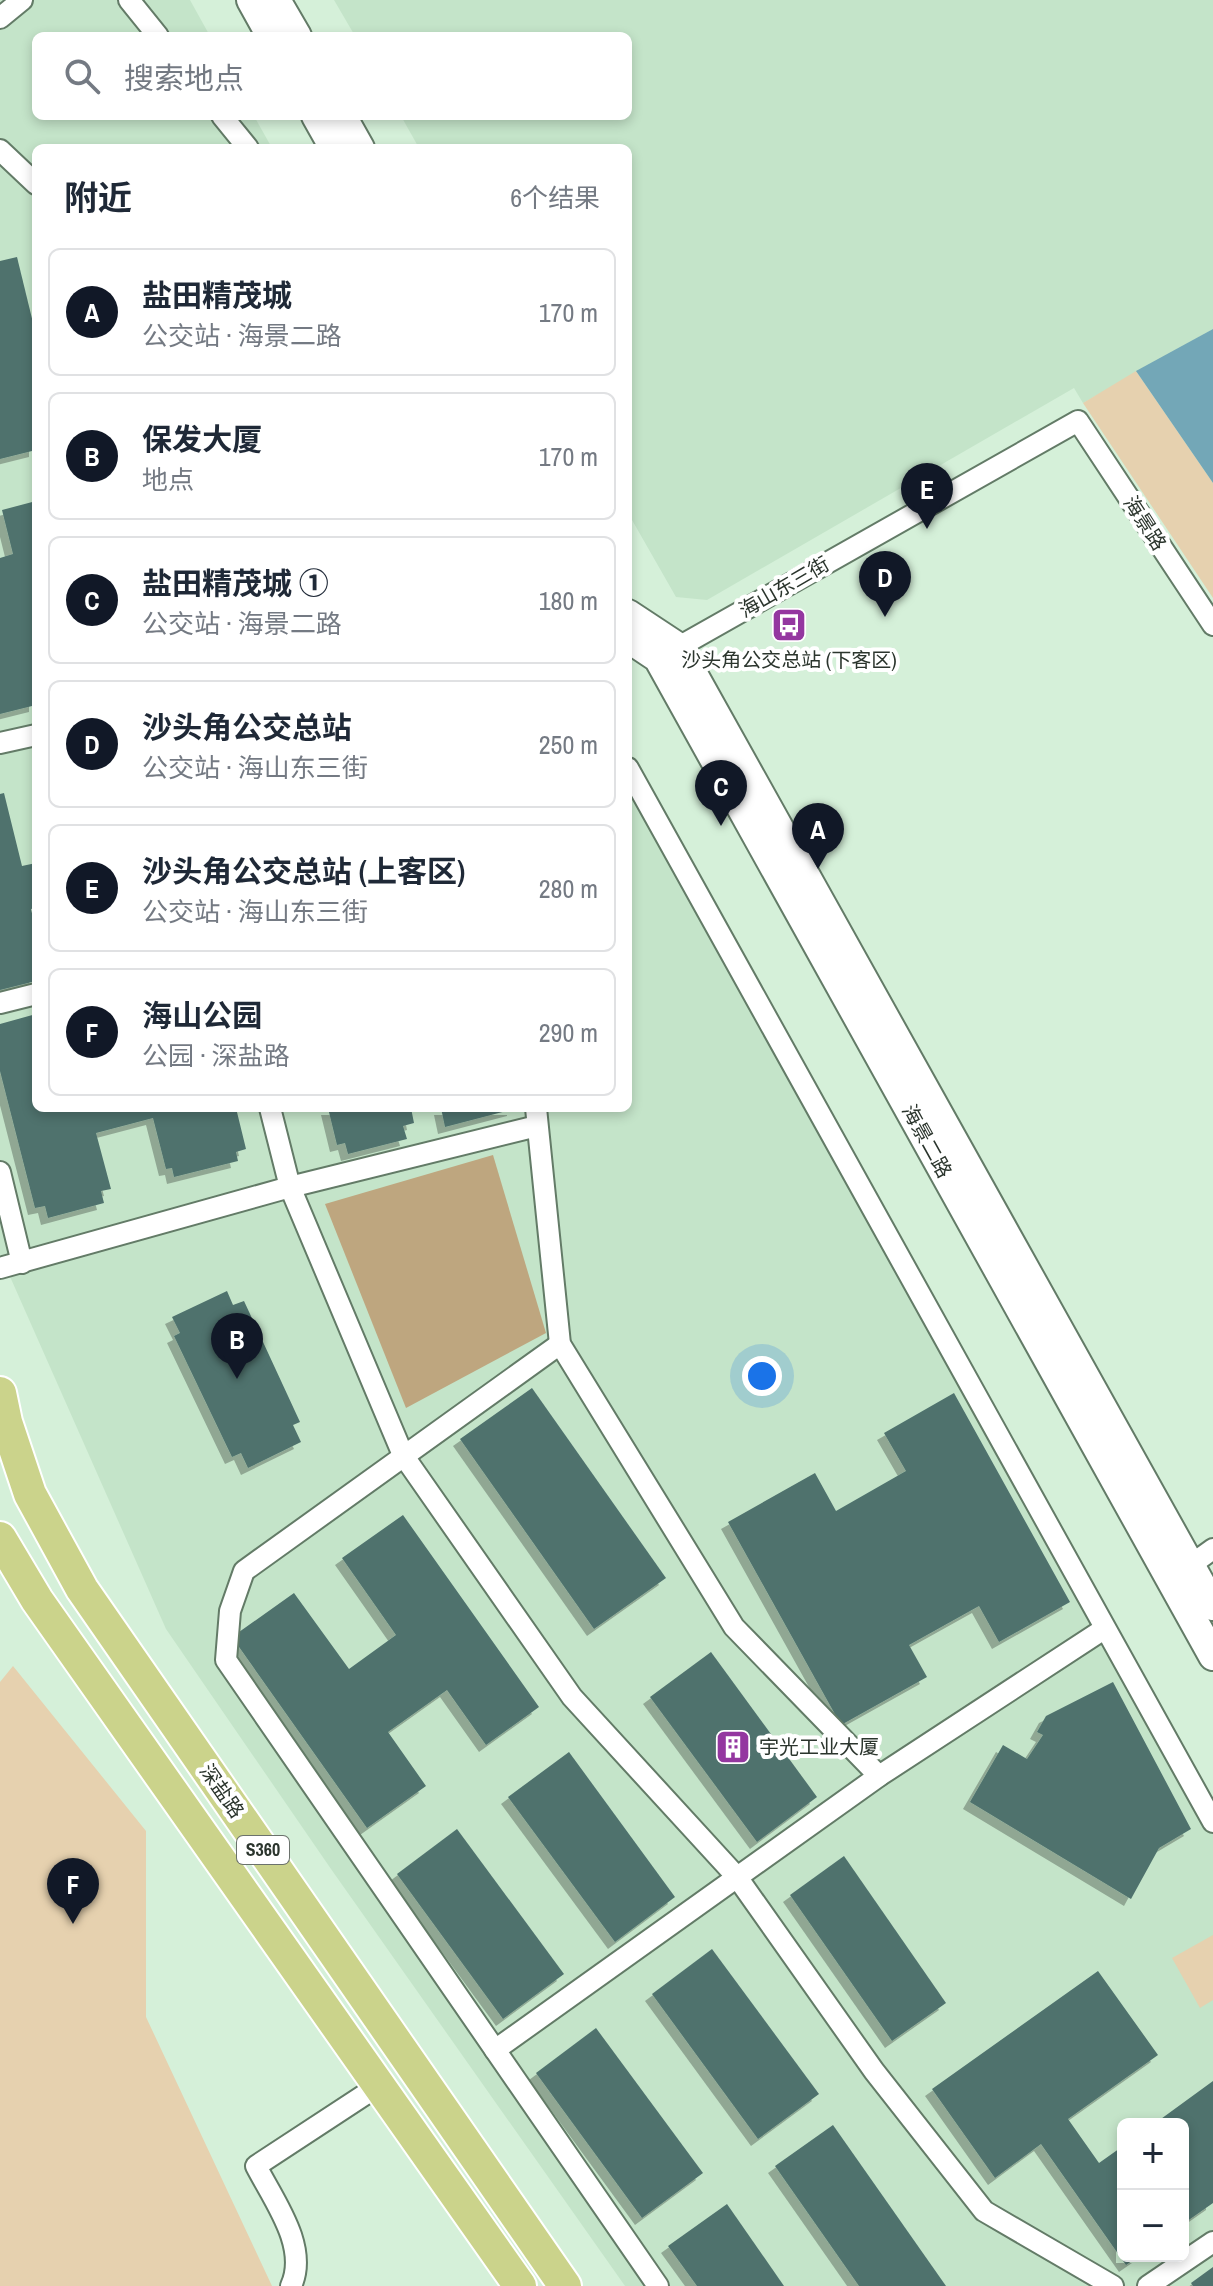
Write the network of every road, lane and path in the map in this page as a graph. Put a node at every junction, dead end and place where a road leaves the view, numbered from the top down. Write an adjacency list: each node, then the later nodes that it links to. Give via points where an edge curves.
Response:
1 (22, 0): 5 (street)
2 (129, 0): 6 (street)
3 (251, 0): 7 (street)
4 (276, 0): 8 (street)
5 (0, 18)
6 (155, 32)
7 (269, 32)
8 (295, 32)
9 (225, 120): 12 (street)
10 (318, 120): 13 (street)
11 (344, 120): 14 (street)
12 (245, 144)
13 (332, 144)
14 (358, 144)
15 (0, 150): 16 (street)
16 (32, 180)
17 (1078, 421): 19 (street, 海景路); 21 (street, 海山东三街)
18 (632, 618): 21 (street, 海景二路)
19 (1213, 625)
20 (632, 640): 21 (street, 海景二路)
21 (668, 653): 37 (street, 海景二路)
22 (32, 736): 23 (street)
23 (0, 743)
24 (632, 775): 39 (street)
25 (32, 995): 26 (street)
26 (0, 1003)
27 (271, 1112): 30 (street)
28 (536, 1117): 30 (street); 33 (street)
29 (0, 1172): 31 (street)
30 (290, 1187): 31 (street); 35 (street)
31 (22, 1263): 32 (street)
32 (0, 1268)
33 (560, 1344): 35 (street); 41 (street, via 734,1627)
34 (0, 1393): 49 (main road, 深盐路 / S360, via 30,1494 82,1589)
35 (403, 1455): 43 (street, via 572,1697); 44 (street, via 244,1571 230,1611 226,1660)
36 (0, 1538): 45 (main road, 深盐路 / S360, via 37,1600)
37 (1191, 1565): 38 (street, 海景二路); 40 (street, 海景二路)
38 (1213, 1606)
39 (1104, 1629): 41 (street); 42 (street)
40 (1213, 1656)
41 (879, 1776): 43 (street)
42 (1213, 1822)
43 (737, 1877): 44 (street); 51 (street, via 874,2071 984,2211)
44 (495, 2050): 50 (street)
45 (378, 2086): 47 (street, via 256,2166 295,2244 297,2272); 48 (main road, 深盐路 / S360)
46 (1213, 2242): 52 (street)
47 (291, 2286)
48 (520, 2286)
49 (565, 2286)
50 (658, 2286)
51 (1113, 2286)
52 (1148, 2286)

